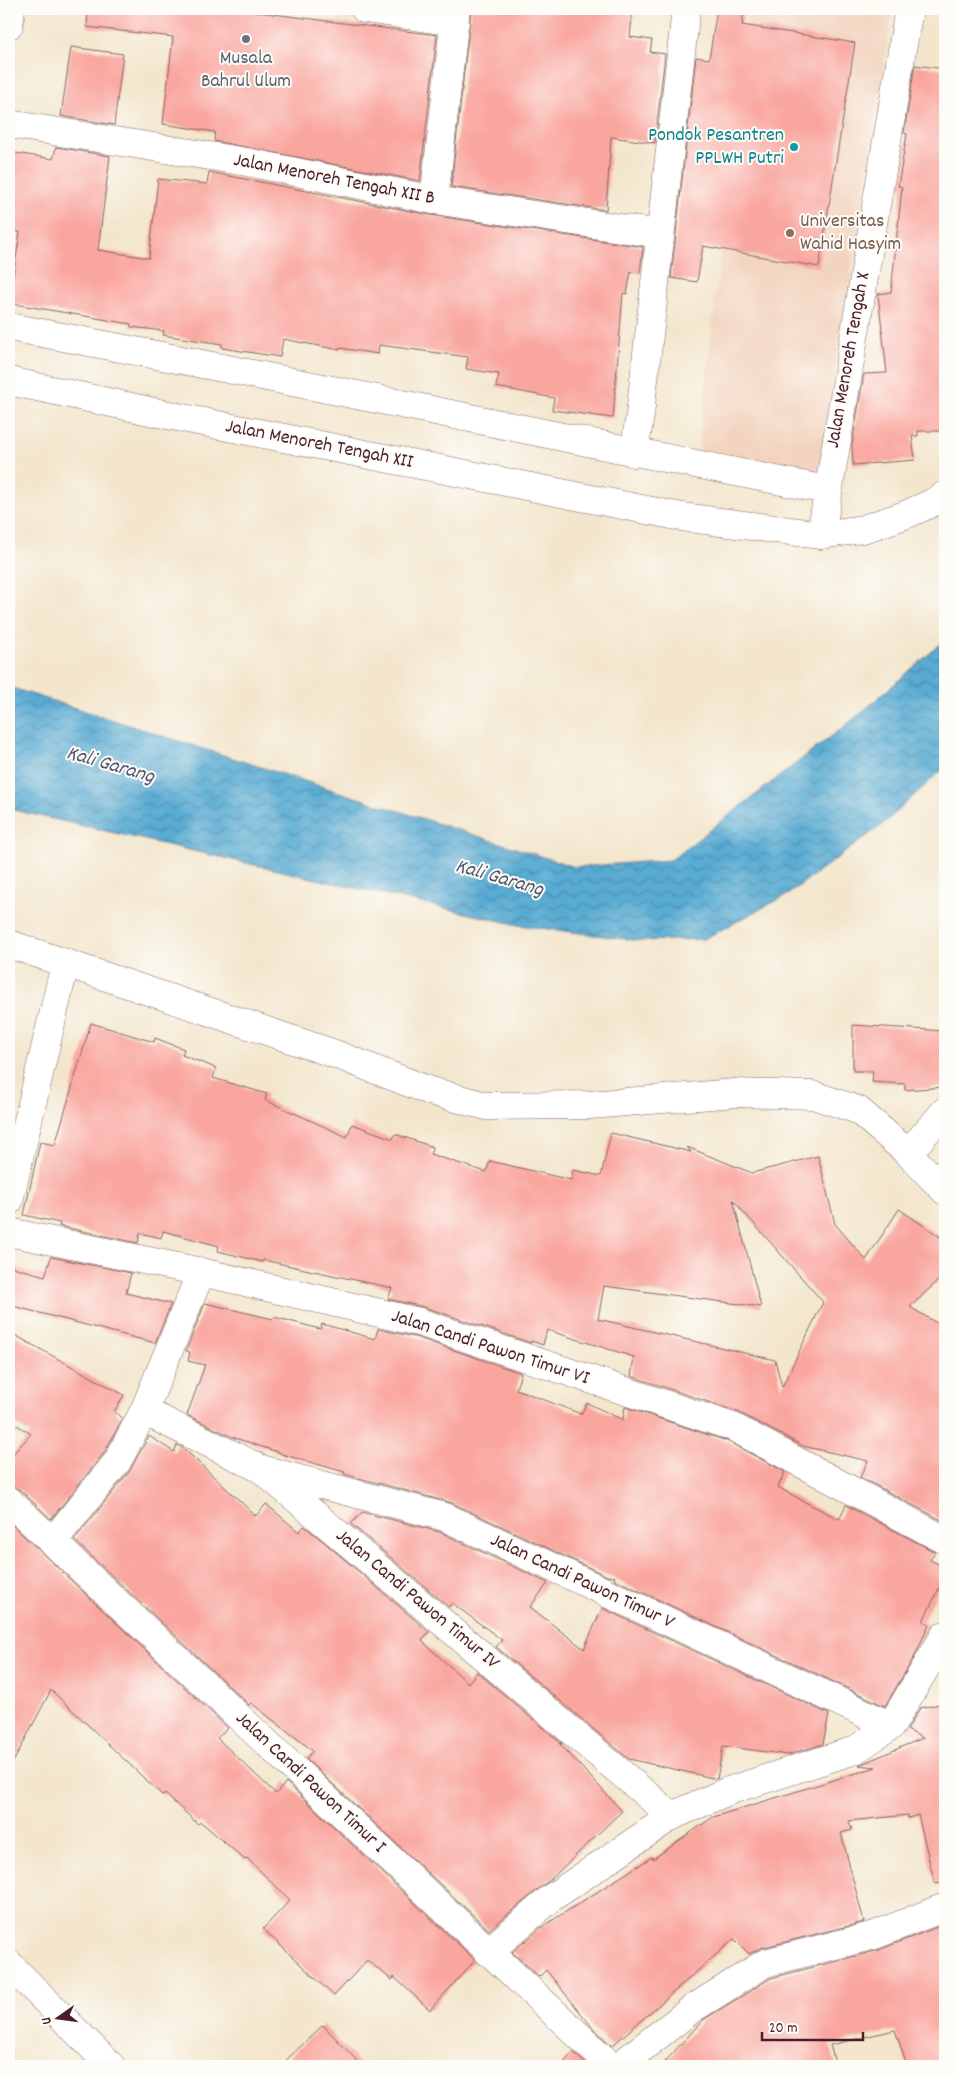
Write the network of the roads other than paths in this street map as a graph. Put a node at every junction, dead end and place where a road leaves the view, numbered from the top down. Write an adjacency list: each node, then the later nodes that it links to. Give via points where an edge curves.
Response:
1 (11, 9): 6 (street)
2 (365, 9): 5 (street)
3 (686, 9): 9 (street)
4 (910, 9): 13 (street, Jalan Menoreh Tengah X)
5 (455, 16): 8 (street)
6 (9, 24)
7 (9, 124): 8 (street, Jalan Menoreh Tengah XII B, via 248,162)
8 (434, 200): 9 (street, Jalan Menoreh Tengah XII B)
9 (660, 234): 12 (street)
10 (9, 327): 12 (street, via 196,361)
11 (9, 381): 15 (street, Jalan Menoreh Tengah XII, via 682,517)
12 (634, 453): 13 (street)
13 (827, 490): 15 (street, Jalan Menoreh Tengah X)
14 (945, 495): 15 (street, Jalan Menoreh Tengah XII, via 897,518 863,529)
15 (821, 535)
16 (9, 944): 17 (street)
17 (65, 964): 19 (street, via 335,1054 430,1091 486,1106 590,1105 735,1093 813,1096 858,1110); 21 (street)
18 (945, 1111): 19 (street)
19 (908, 1153): 20 (street)
20 (945, 1191)
21 (9, 1201)
22 (9, 1232): 23 (street, Jalan Candi Pawon Timur VI)
23 (201, 1272): 24 (street); 27 (street, Jalan Candi Pawon Timur VI, via 419,1322 733,1427)
24 (144, 1411): 25 (street, Jalan Candi Pawon Timur IV); 28 (street, via 117,1462)
25 (262, 1469): 30 (street, Jalan Candi Pawon Timur V, via 444,1517); 31 (street, Jalan Candi Pawon Timur IV)
26 (9, 1501): 28 (street, Jalan Candi Pawon Timur I)
27 (945, 1540)
28 (53, 1541): 33 (street, Jalan Candi Pawon Timur I)
29 (945, 1635): 30 (street)
30 (891, 1726): 31 (street, via 855,1750 728,1791)
31 (672, 1816): 33 (street, via 551,1898)
32 (945, 1907): 37 (street, via 875,1935 765,1963 692,2009)
33 (488, 1952): 36 (street, Jalan Candi Pawon Timur I)
34 (9, 1964): 35 (street)
35 (111, 2066)
36 (611, 2066)
37 (619, 2066)

